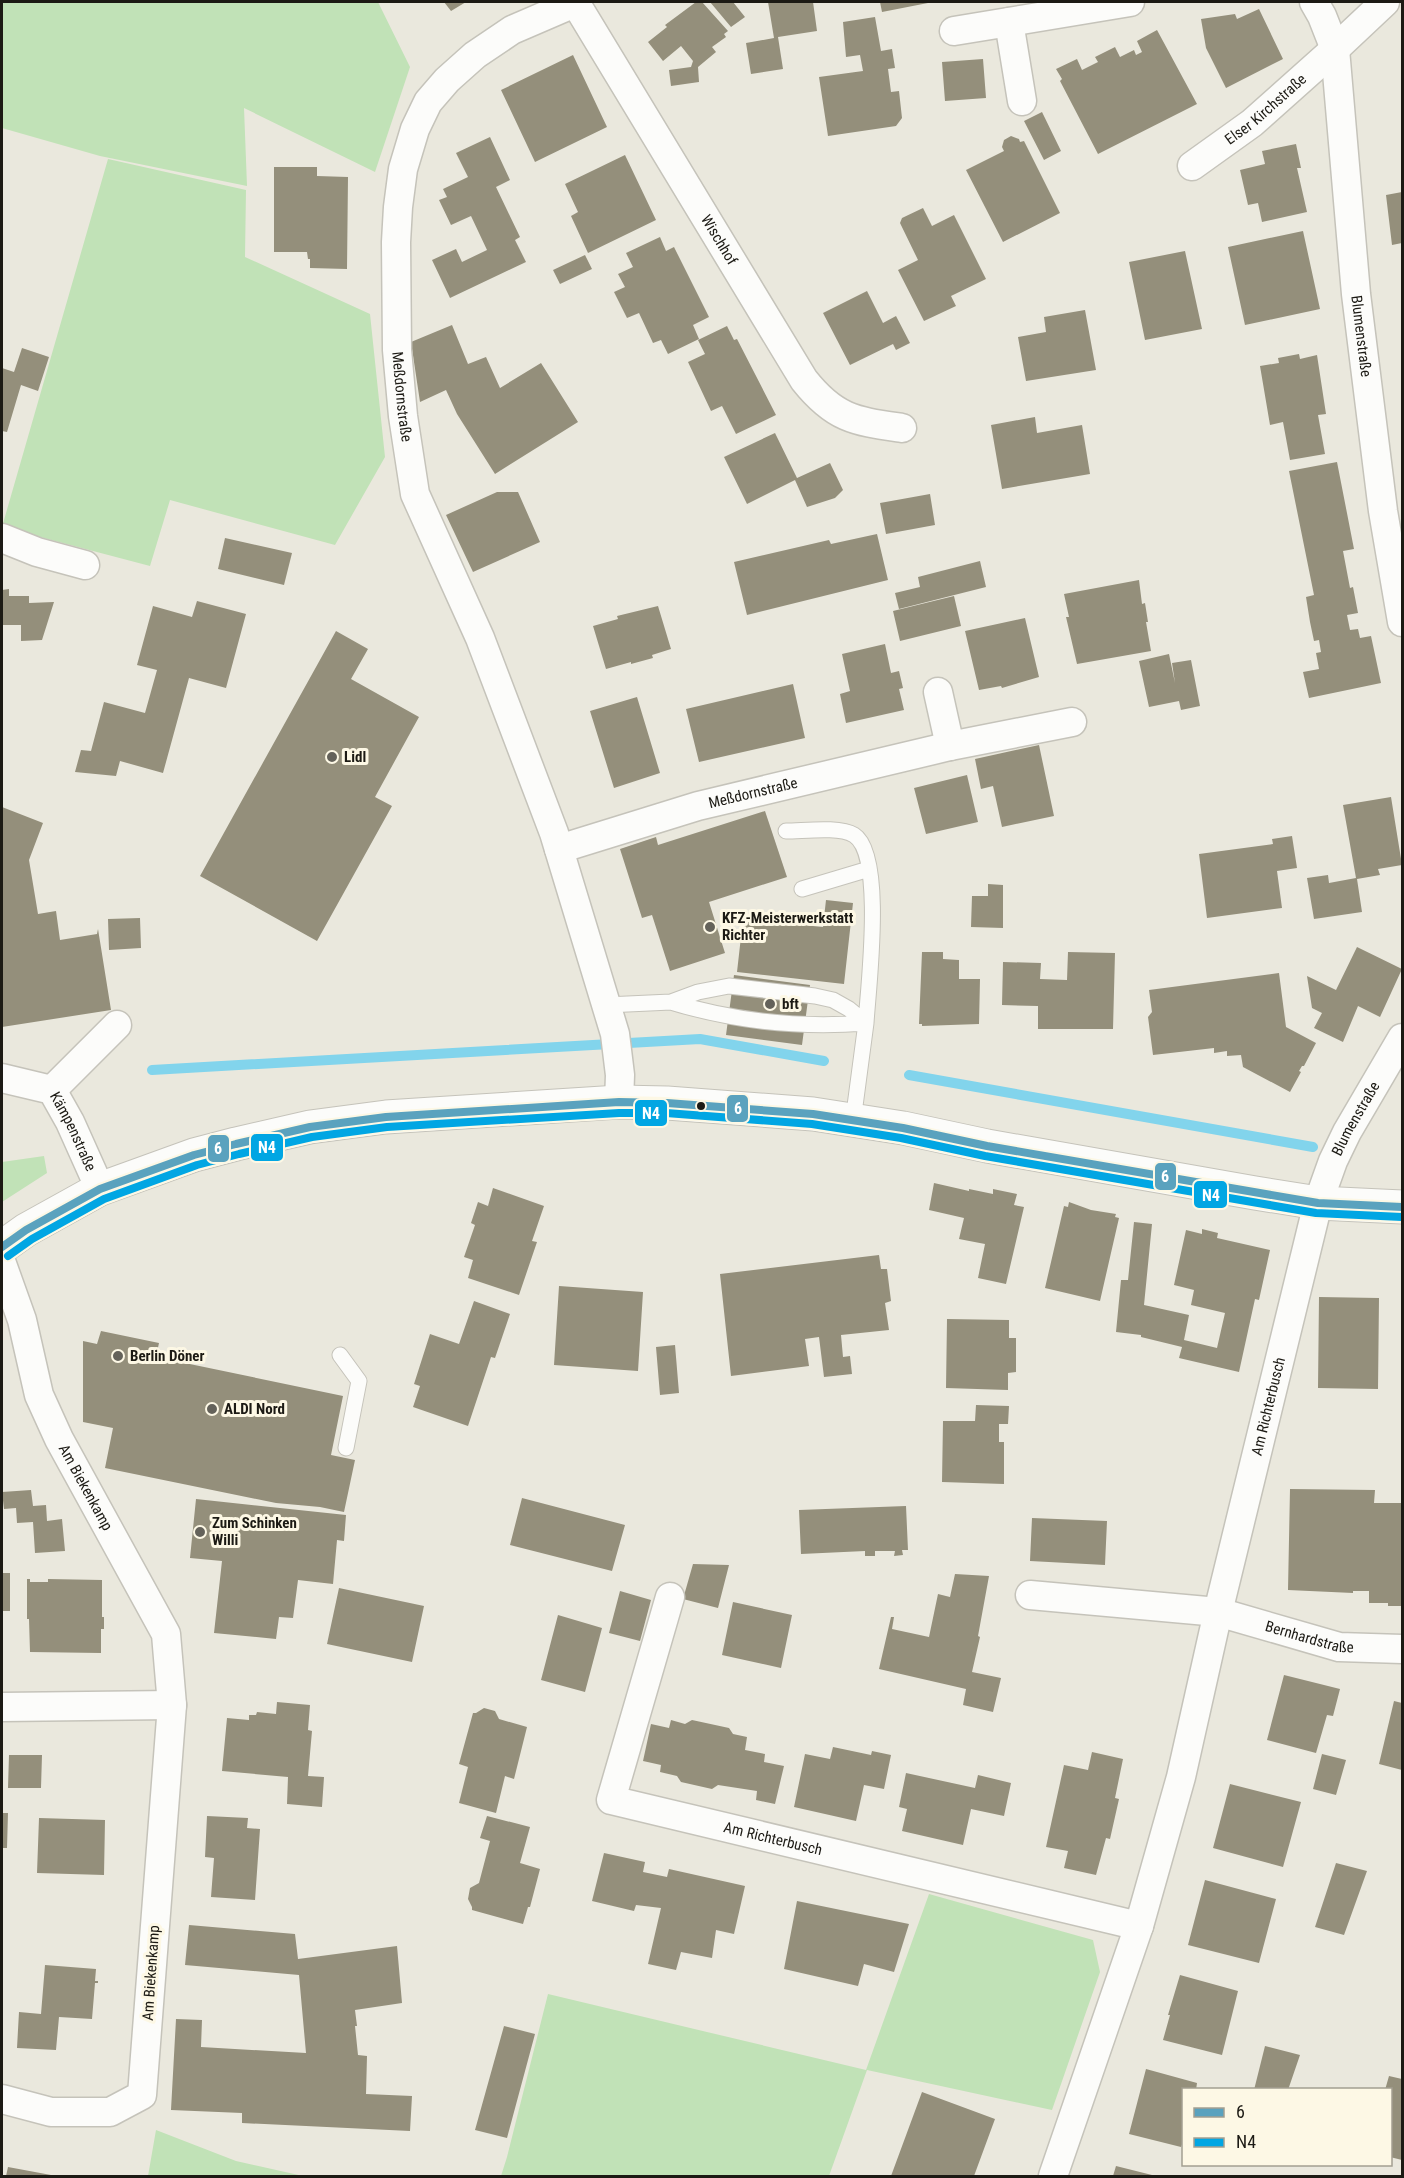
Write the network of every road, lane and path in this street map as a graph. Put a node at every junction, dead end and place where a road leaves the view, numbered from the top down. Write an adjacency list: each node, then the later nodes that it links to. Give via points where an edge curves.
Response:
1 (576, 2): 10 (street, Wischhof, via 804,380 832,410 870,424); 18 (street, Meßdornstraße, via 494,42 447,80 428,102 403,169 396,242 397,350 415,494 480,638)
2 (1130, 2): 5 (street)
3 (1314, 2): 7 (street)
4 (1385, 2): 7 (street, Elser Kirchstraße)
5 (1010, 22): 6 (street); 8 (street)
6 (954, 31)
7 (1335, 49): 9 (street, Elser Kirchstraße, via 1252,123); 13 (street, Blumenstraße, via 1356,294 1383,511)
8 (1022, 101)
9 (1192, 166)
10 (902, 428)
11 (2, 538): 12 (street)
12 (85, 565)
13 (1402, 622)
14 (938, 692): 16 (street)
15 (1072, 722): 16 (street, Meßdornstraße)
16 (950, 746): 18 (street, Meßdornstraße, via 698,806)
17 (786, 831): 19 (lane, via 840,830 852,834 860,839)
18 (560, 849): 22 (street, Meßdornstraße)
19 (869, 869): 20 (lane); 23 (lane, via 874,910)
20 (802, 889)
21 (671, 1002): 22 (lane); 23 (lane, via 714,1014 808,1026); 23 (lane, via 729,986 824,998 849,1009)
22 (606, 1005): 28 (street, Meßdornstraße, via 617,1047)
23 (866, 1023): 29 (lane)
24 (117, 1024): 27 (street)
25 (1402, 1038): 31 (street, Blumenstraße, via 1347,1132)
26 (2, 1078): 27 (street, Kämpenstraße)
27 (52, 1090): 30 (street, Kämpenstraße)
28 (619, 1102): 29 (main road, via 760,1109); 30 (main road, via 397,1116 310,1127 194,1155)
29 (853, 1121): 31 (main road)
30 (100, 1188): 33 (main road)
31 (1318, 1203): 32 (main road); 39 (street, Am Richterbusch)
32 (1402, 1207)
33 (2, 1247)
34 (2, 1264): 41 (street, Am Biekenkamp, via 22,1320 39,1395 166,1634)
35 (340, 1355): 36 (lane, via 359,1381)
36 (346, 1448)
37 (1030, 1595): 39 (street)
38 (670, 1597): 43 (street, Am Richterbusch, via 611,1800)
39 (1218, 1612): 40 (street, Bernhardstraße, via 1339,1647); 43 (street, Am Richterbusch, via 1181,1778)
40 (1402, 1649)
41 (172, 1705): 42 (street); 44 (street, Am Biekenkamp, via 142,2095 110,2112 51,2112)
42 (2, 1707)
43 (1139, 1926): 45 (street, Am Richterbusch)
44 (2, 2099)
45 (1053, 2176)

